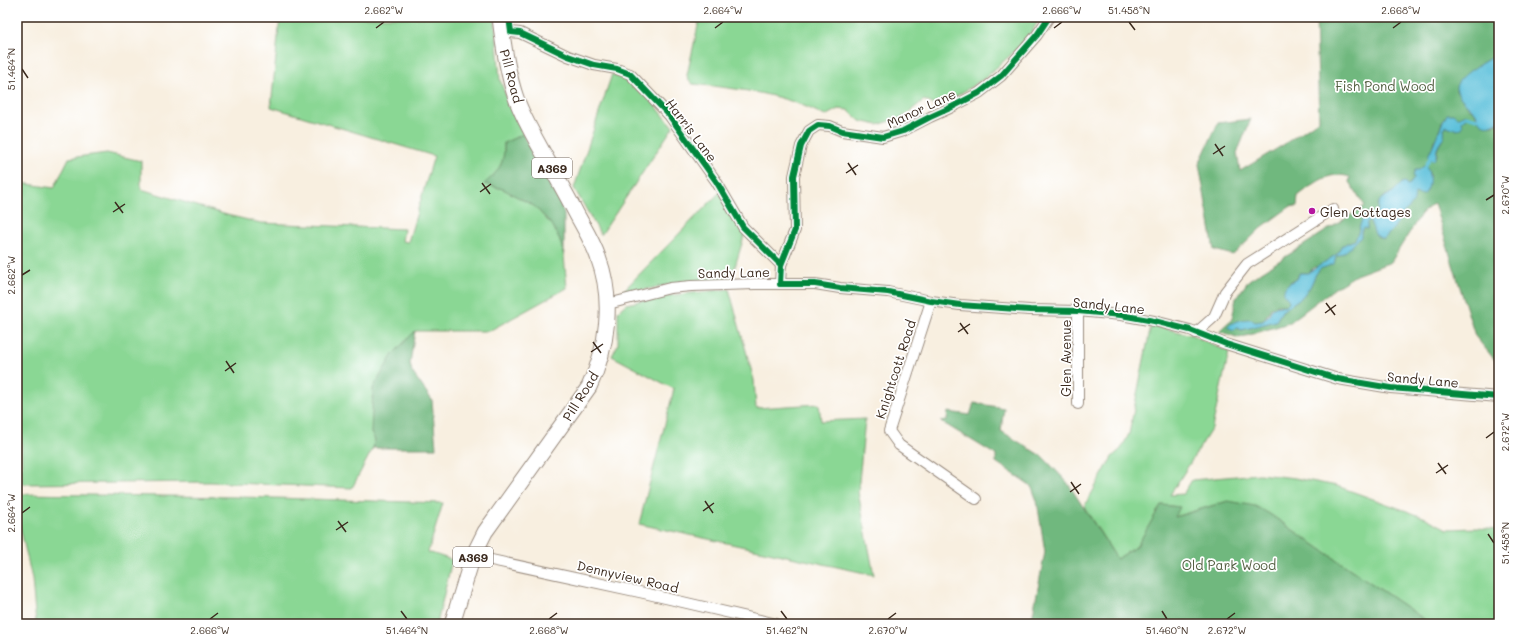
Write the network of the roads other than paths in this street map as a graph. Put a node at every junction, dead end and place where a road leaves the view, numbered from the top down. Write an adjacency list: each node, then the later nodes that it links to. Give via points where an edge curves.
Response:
1 (1049, 17): 4 (street, Manor Lane, via 1001,76 979,93 903,131 882,137 818,125 809,131 801,146 794,176 795,230)
2 (501, 24): 4 (street, Harris Lane, via 568,56 630,74 669,115 716,180 743,227); 7 (main road, Pill Road / A369, via 516,98 588,234 598,257)
3 (1333, 209): 9 (street, via 1247,264 1225,292 1214,317)
4 (781, 265): 5 (street, Manor Lane)
5 (780, 284): 6 (street, Sandy Lane, via 815,284 888,292); 7 (street, Sandy Lane, via 670,288)
6 (931, 301): 8 (street, Sandy Lane, via 1030,310); 12 (street, Knightcott Road, via 889,431 898,445)
7 (608, 304): 13 (main road, Pill Road / A369, via 605,337 589,387 485,532)
8 (1078, 311): 9 (street, Sandy Lane, via 1154,321); 11 (street, Glen Avenue)
9 (1196, 333): 10 (street, Sandy Lane, via 1338,379 1391,388)
10 (1499, 397)
11 (1078, 404)
12 (976, 499)
13 (473, 556): 14 (main road, Pill Road / A369); 15 (street, Dennyview Road)
14 (452, 624)
15 (777, 624)

